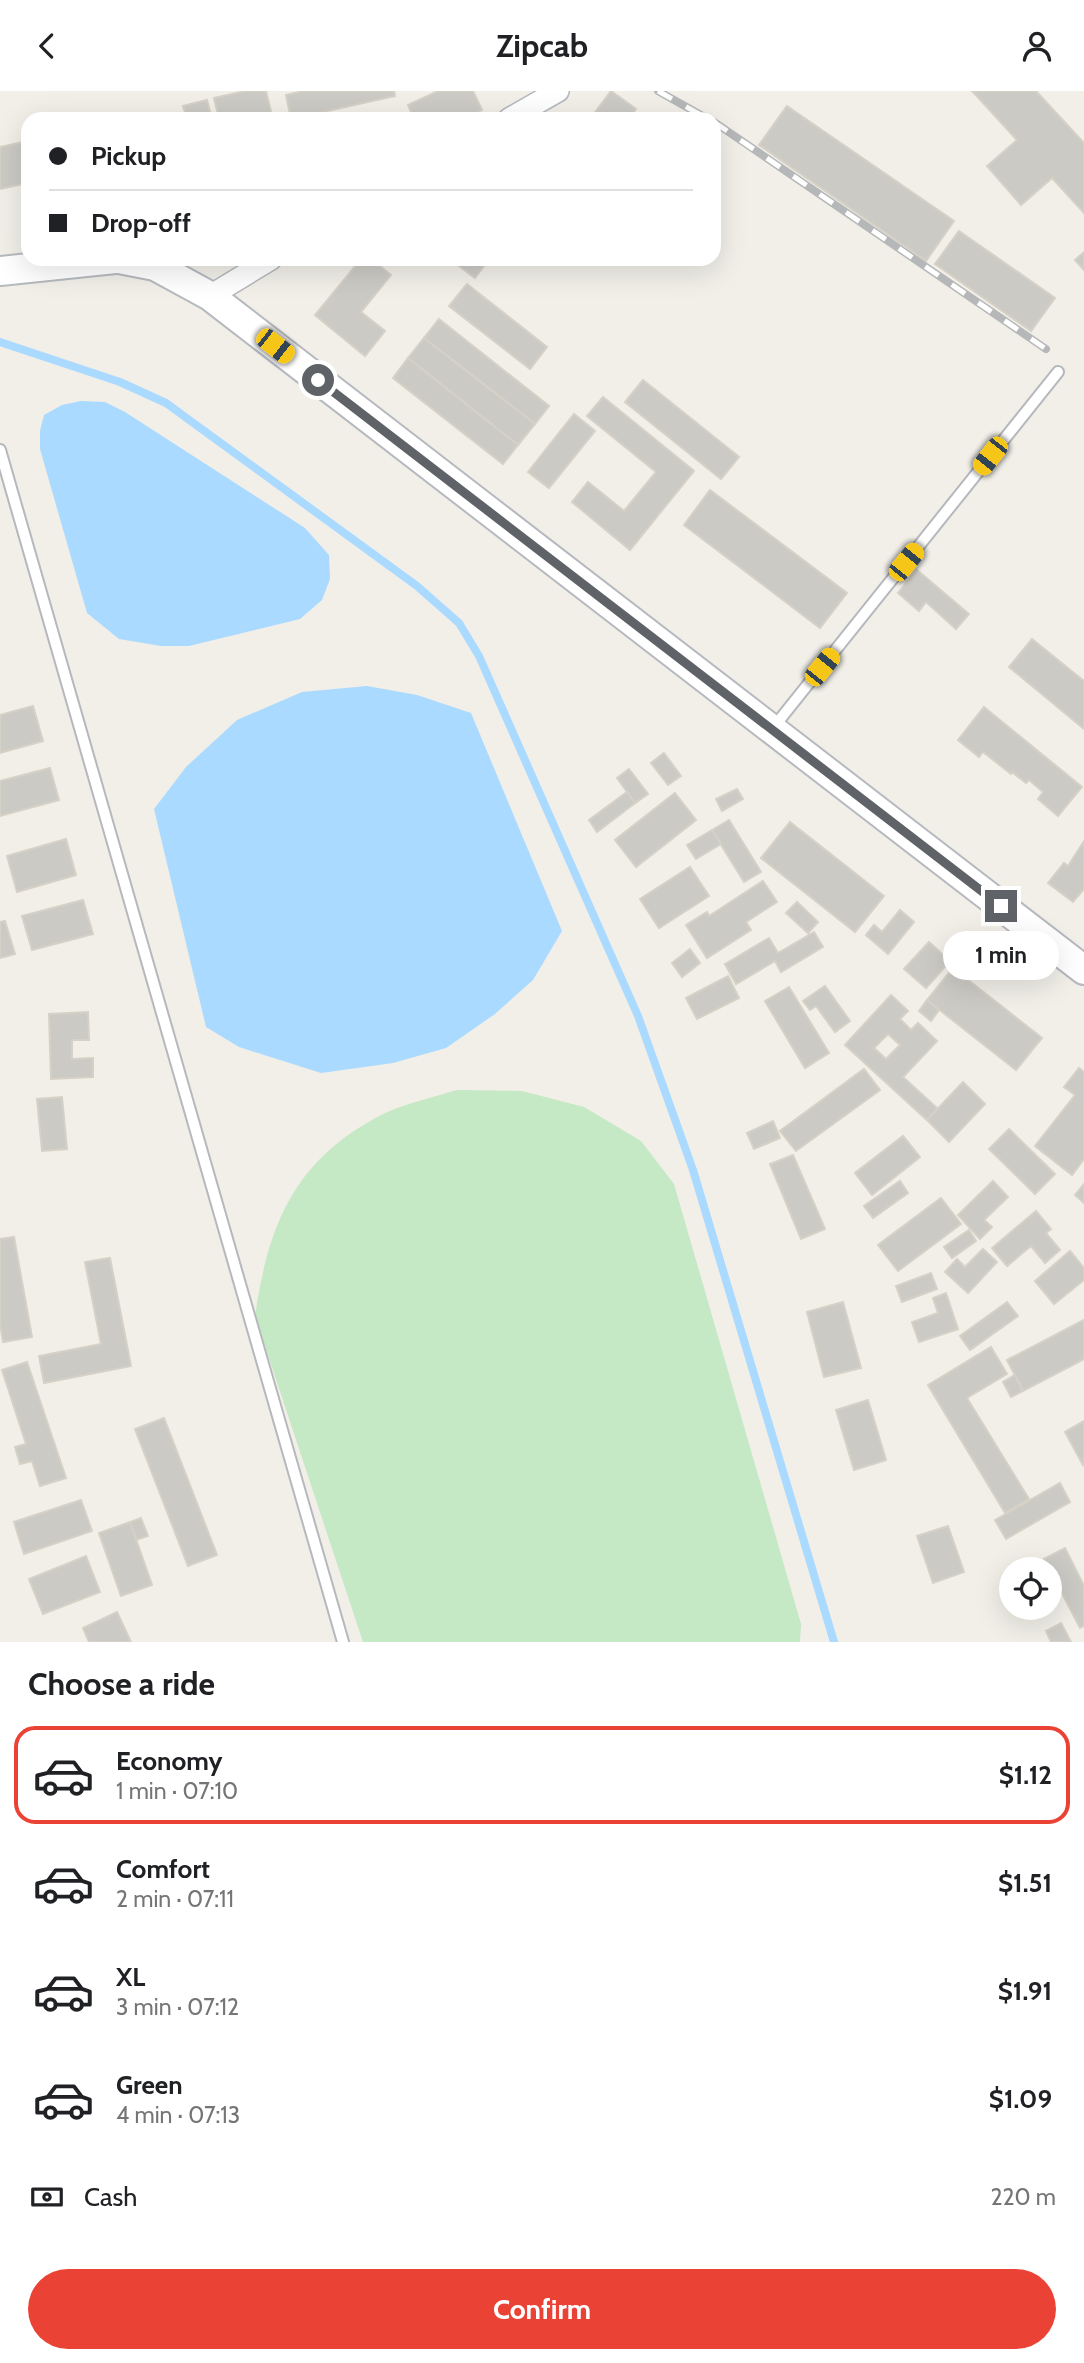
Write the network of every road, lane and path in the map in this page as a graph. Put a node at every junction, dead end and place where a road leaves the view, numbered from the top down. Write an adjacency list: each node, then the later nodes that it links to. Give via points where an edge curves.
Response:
1 (558, 91): 2 (street)
2 (521, 112)
3 (49, 266): 6 (main road)
4 (155, 266): 7 (main road)
5 (259, 266): 7 (street)
6 (0, 271)
7 (210, 296): 10 (main road)
8 (1058, 372): 10 (lane)
9 (0, 450): 12 (lane)
10 (772, 730): 11 (main road)
11 (1084, 970)
12 (344, 1642)

